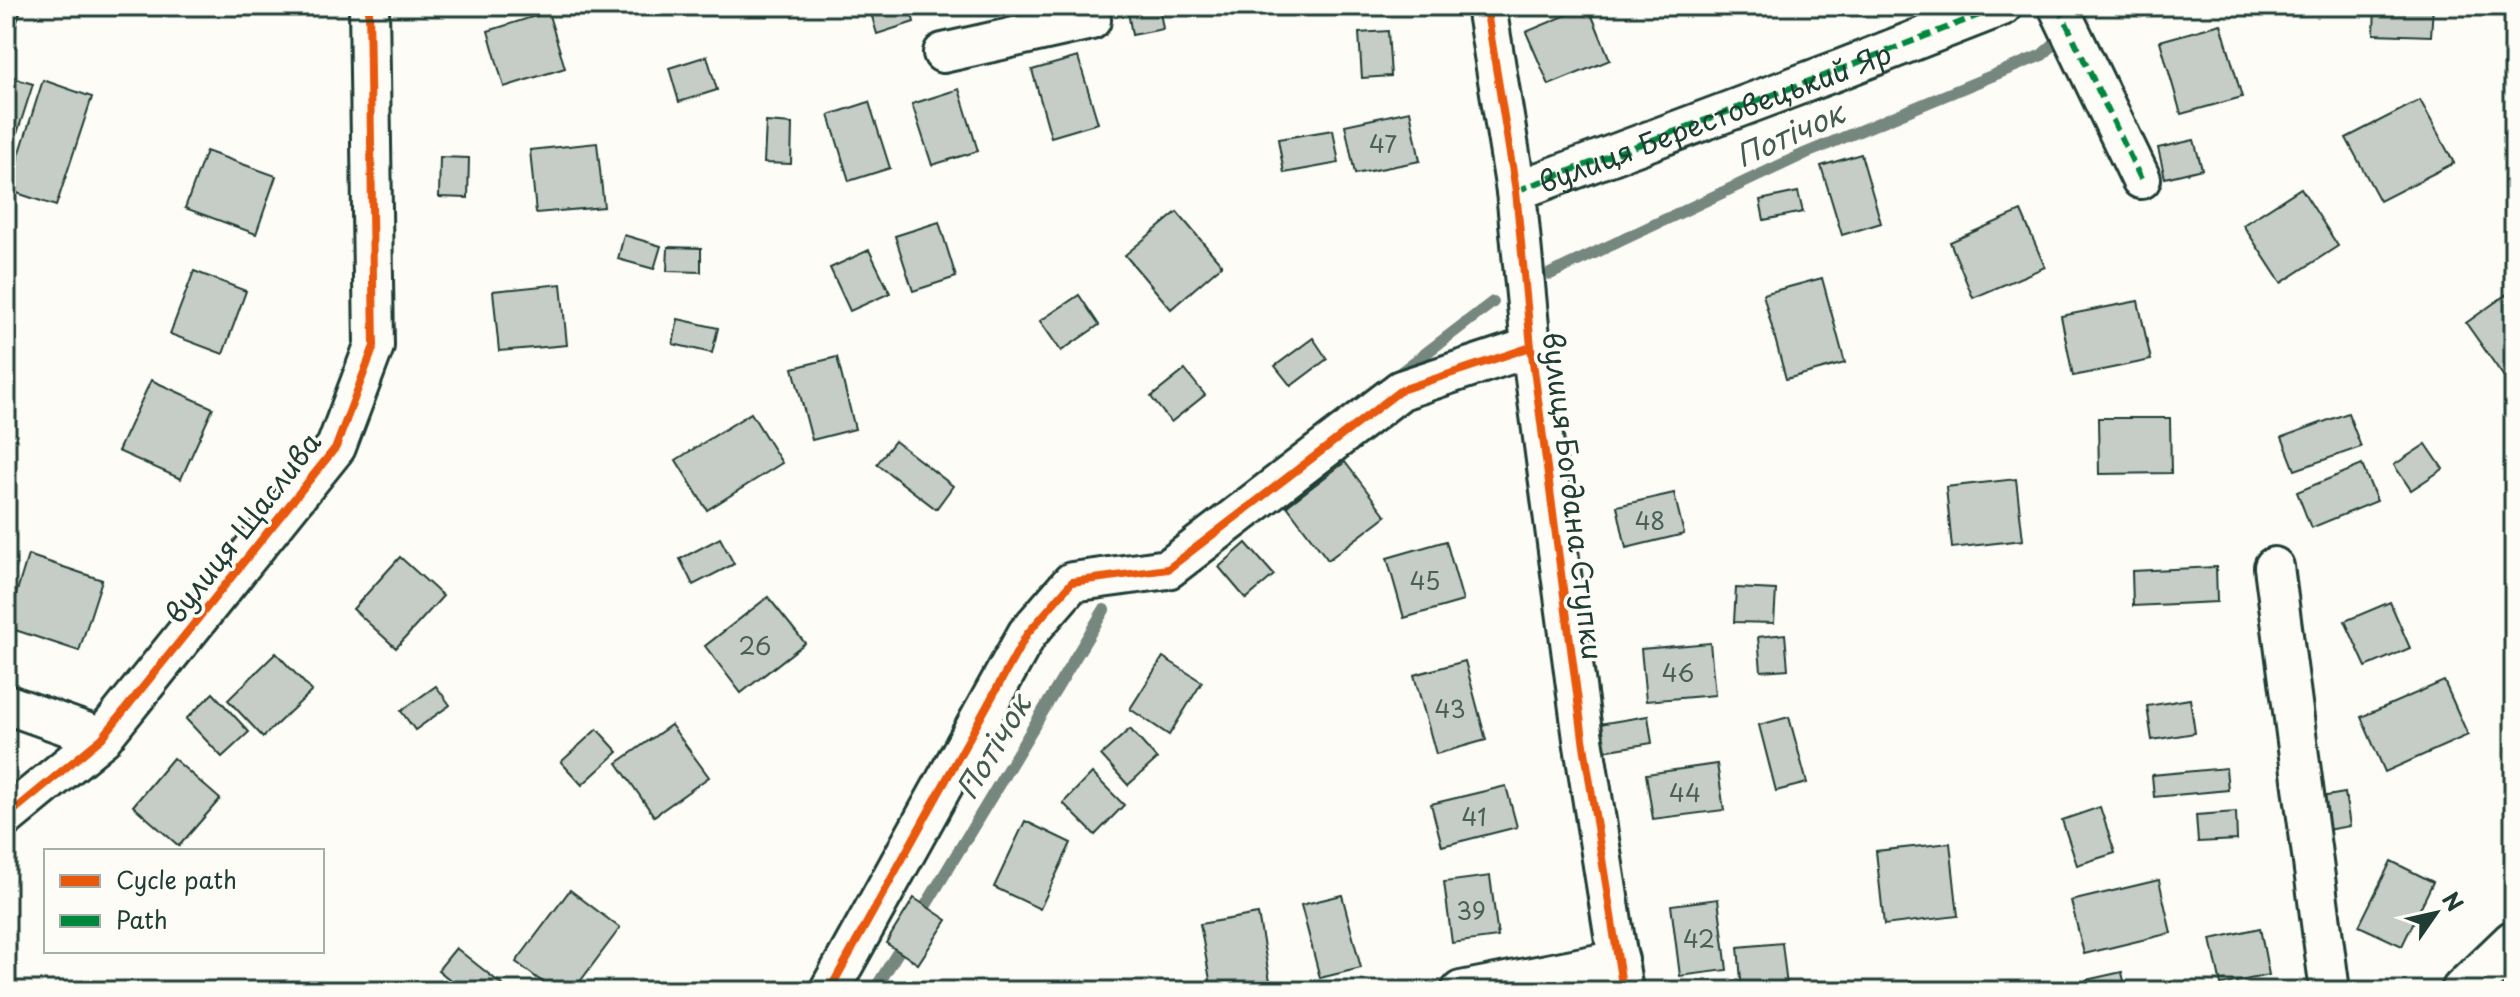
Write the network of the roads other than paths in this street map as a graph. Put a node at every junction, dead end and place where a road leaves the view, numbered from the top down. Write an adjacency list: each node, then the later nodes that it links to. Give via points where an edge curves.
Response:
1 (369, 6): 12 (street, вулиця Щаслива, via 374,346 336,447)
2 (1090, 6): 6 (street, via 1091,20)
3 (1486, 6): 8 (street, вулиця Богдана Ступки)
4 (2002, 6): 8 (street, вулиця Берестовецький Яр)
5 (2058, 6): 7 (street)
6 (943, 53)
7 (2141, 179)
8 (1516, 191): 9 (street, вулиця Богдана Ступки)
9 (1531, 347): 15 (street, вулиця Богдана Ступки, via 1583,739); 16 (street, via 1401,390 1168,569 1072,582 1027,634)
10 (2274, 567): 18 (street)
11 (6, 704): 12 (street)
12 (102, 738): 13 (street, вулиця Щаслива)
13 (6, 817)
14 (2514, 943): 19 (street)
15 (1621, 976): 17 (street)
16 (829, 991)
17 (1461, 991)
18 (2330, 991)
19 (2464, 991)

